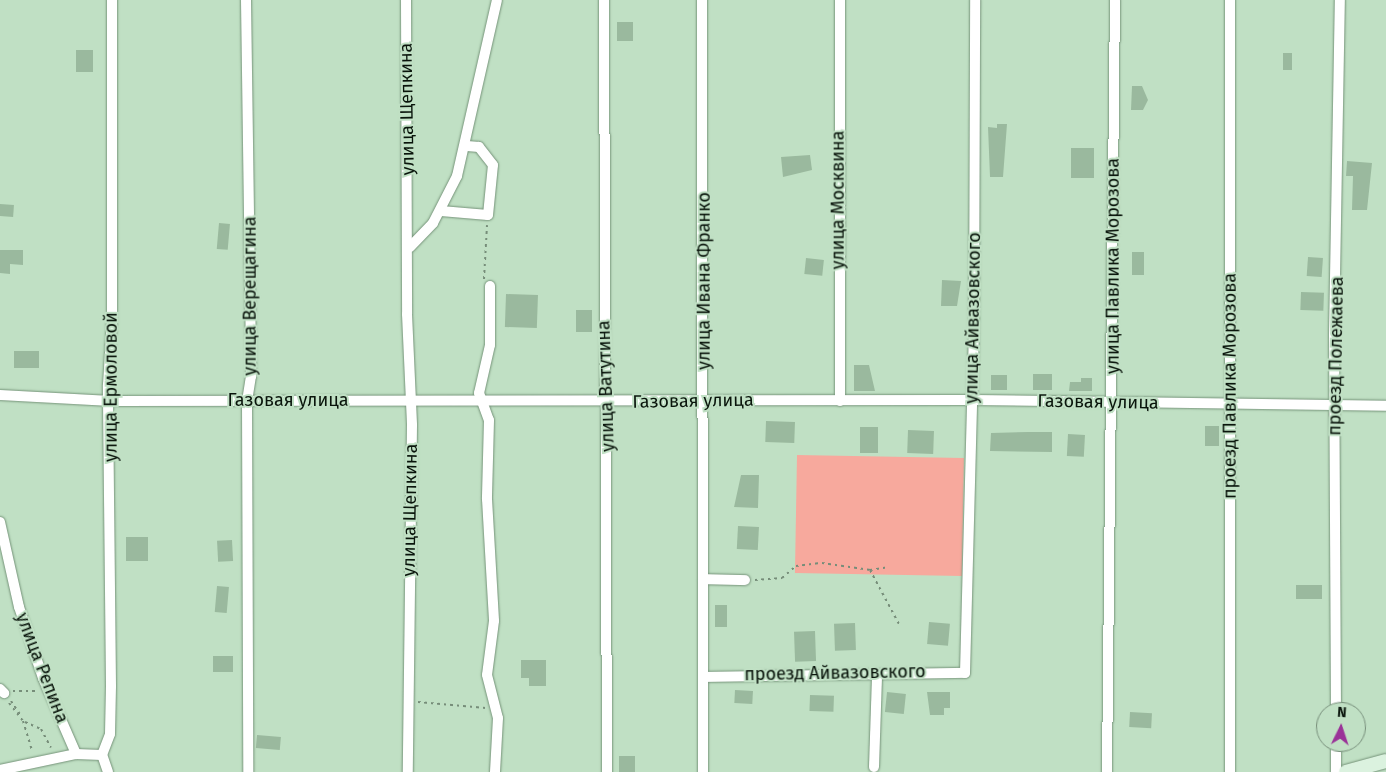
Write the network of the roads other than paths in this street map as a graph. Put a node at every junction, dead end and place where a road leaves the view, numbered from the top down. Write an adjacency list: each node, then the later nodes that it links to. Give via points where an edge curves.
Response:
1 (112, 0): 21 (street, улица Ермоловой)
2 (246, 0): 19 (street, улица Верещагина, via 251,376)
3 (406, 0): 14 (street, улица Щепкина)
4 (497, 0): 12 (street, via 493,28 476,77)
5 (604, 0): 24 (street, улица Ватутина, via 604,316)
6 (702, 0): 18 (street, улица Ивана Франко)
7 (840, 0): 23 (street, улица Москвина)
8 (975, 0): 20 (street, улица Айвазовского)
9 (1115, 0): 26 (street, улица Павлика Морозова)
10 (1230, 0): 25 (street, проезд Павлика Морозова)
11 (1340, 0): 27 (street, проезд Полежаева)
12 (467, 146): 13 (street); 13 (street, via 479,147 492,165 488,215)
13 (441, 211): 14 (street)
14 (410, 248): 17 (street, улица Щепкина)
15 (490, 286): 22 (street, via 490,345)
16 (0, 395): 21 (street, Газовая улица)
17 (410, 399): 19 (street, Газовая улица); 22 (street, Газовая улица); 44 (street, улица Щепкина)
18 (702, 399): 23 (street, Газовая улица); 24 (street, Газовая улица); 30 (street, улица Ивана Франко)
19 (247, 400): 21 (street, Газовая улица); 43 (street, улица Верещагина)
20 (973, 400): 23 (street, Газовая улица); 26 (street, Газовая улица); 32 (street, улица Айвазовского)
21 (111, 401): 38 (street, улица Ермоловой, via 110,734)
22 (480, 401): 24 (street, Газовая улица); 45 (street, via 489,420 487,499 494,621 487,676 496,708)
23 (840, 401)
24 (608, 402): 46 (street, улица Ватутина)
25 (1229, 402): 26 (street, Газовая улица); 27 (street, Газовая улица); 49 (street, проезд Павлика Морозова)
26 (1112, 403): 48 (street, улица Павлика Морозова)
27 (1334, 406): 28 (street, Газовая улица); 35 (street, проезд Полежаева)
28 (1386, 406)
29 (0, 522): 37 (street, улица Репина, via 19,607)
30 (703, 578): 31 (street); 34 (street, улица Ивана Франко)
31 (745, 580)
32 (964, 673): 33 (street, проезд Айвазовского, via 895,671)
33 (877, 675): 34 (street, проезд Айвазовского); 40 (street)
34 (706, 677): 47 (street, улица Ивана Франко)
35 (1336, 702)
36 (1336, 752): 50 (street)
37 (76, 754): 38 (street); 41 (street, via 34,760)
38 (102, 755): 42 (street)
39 (1386, 761): 51 (main road)
40 (874, 767)
41 (0, 770)
42 (108, 772)
43 (248, 772)
44 (408, 772)
45 (495, 772)
46 (607, 772)
47 (703, 772)
48 (1107, 772)
49 (1230, 772)
50 (1336, 772)
51 (1346, 772)

